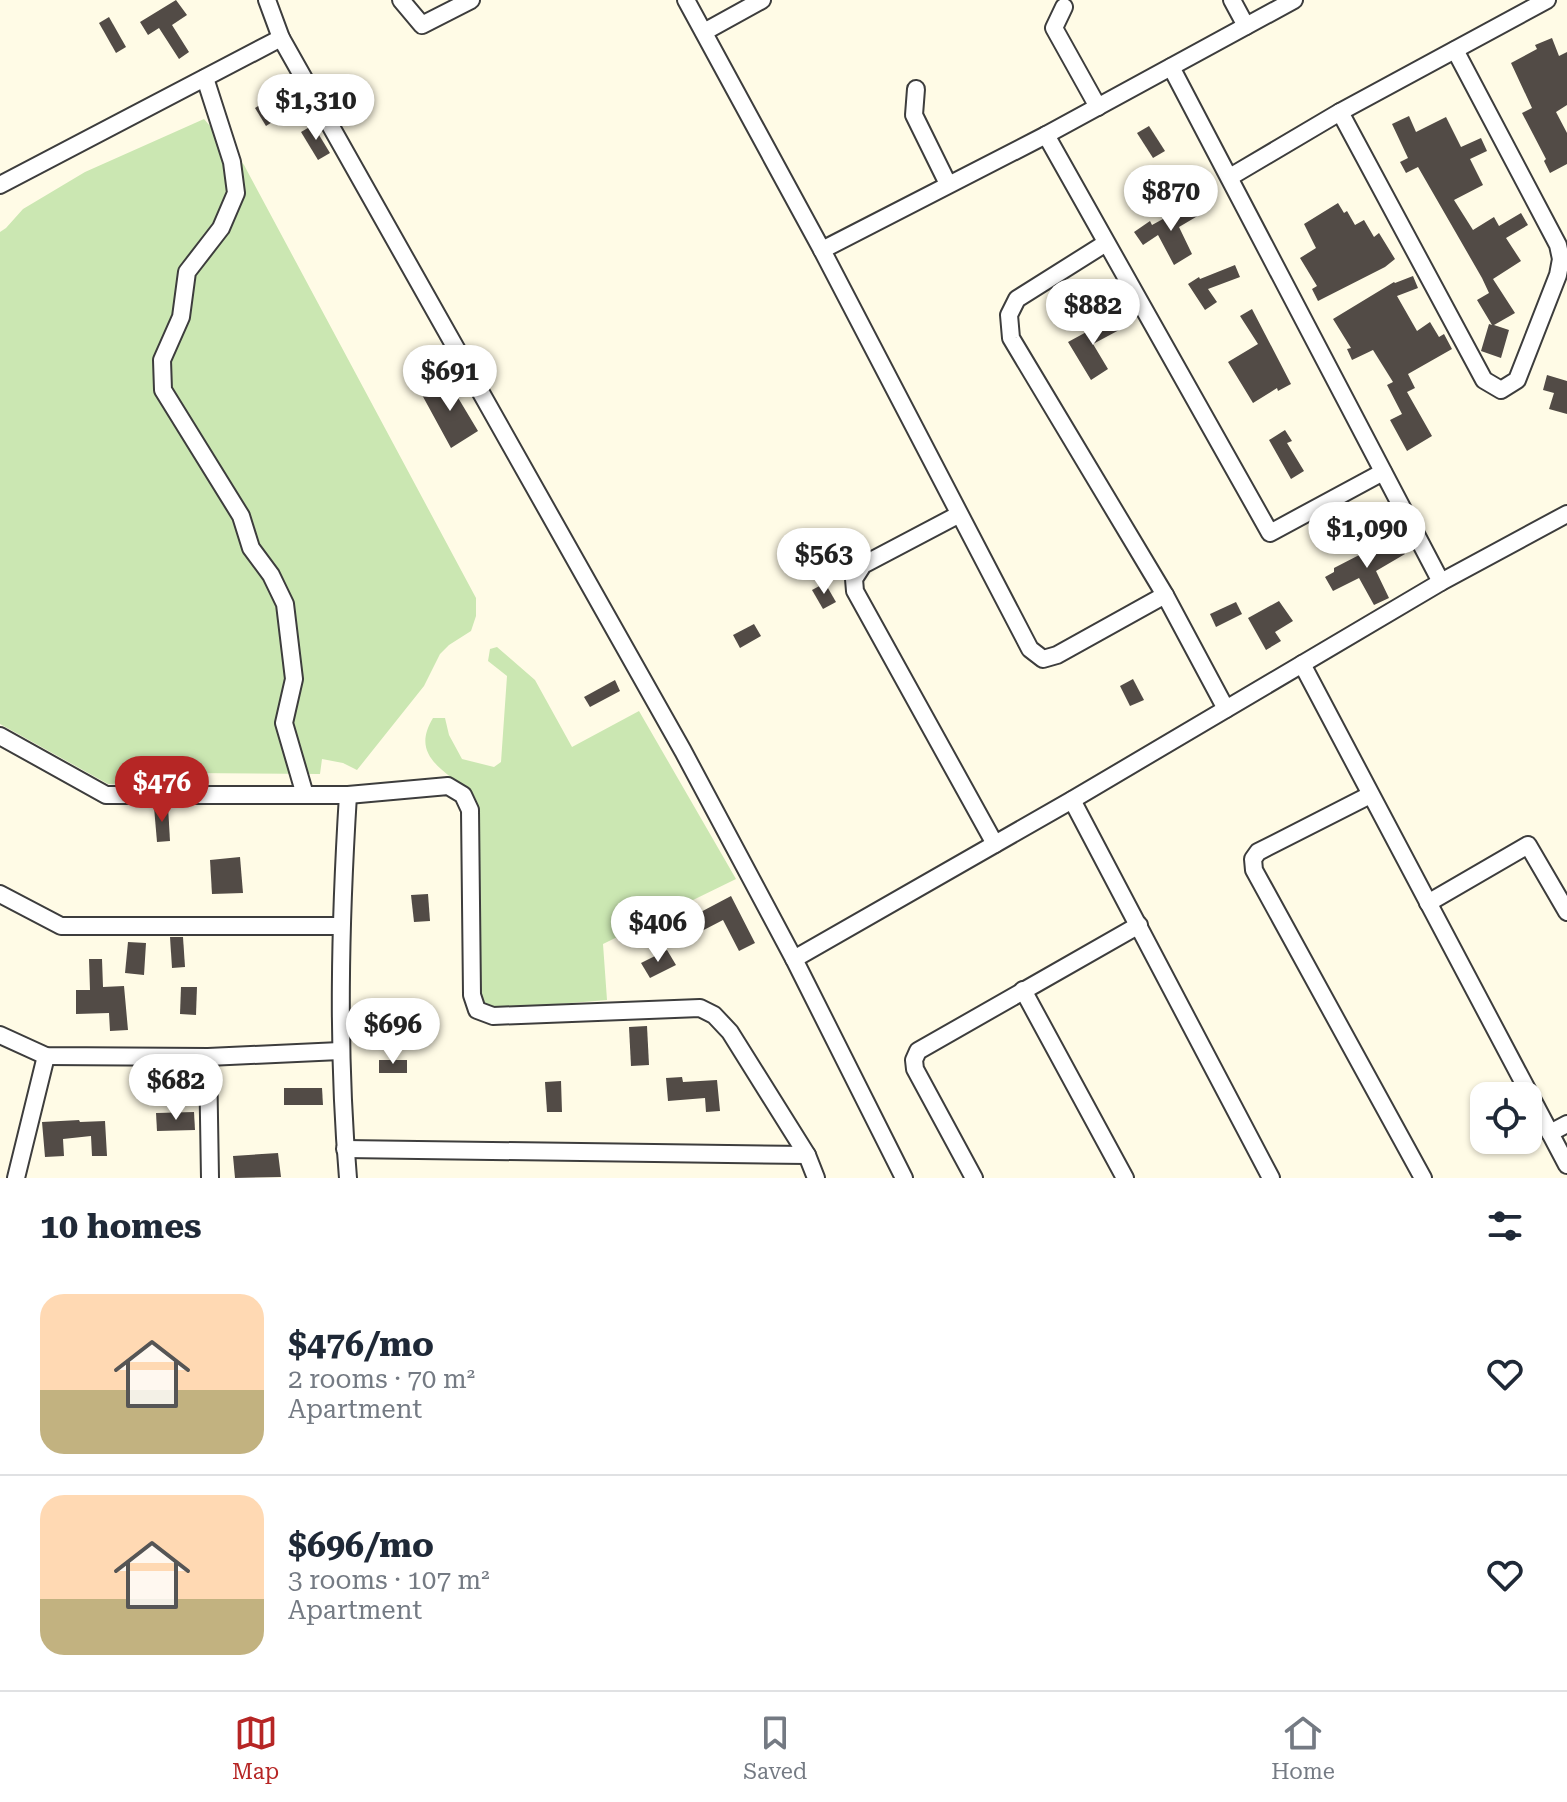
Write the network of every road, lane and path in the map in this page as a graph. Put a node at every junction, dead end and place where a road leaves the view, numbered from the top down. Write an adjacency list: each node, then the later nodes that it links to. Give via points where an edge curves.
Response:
1 (267, 0): 12 (street)
2 (401, 0): 3 (street, via 422,25)
3 (471, 0)
4 (686, 0): 11 (street)
5 (762, 0): 11 (street)
6 (1232, 0): 10 (street)
7 (1294, 0): 10 (street)
8 (1547, 0): 13 (street)
9 (1064, 7): 17 (street, via 1054,28)
10 (1246, 26): 14 (street)
11 (704, 32): 24 (street)
12 (281, 38): 15 (street); 43 (street, via 683,751)
13 (1455, 50): 18 (street); 18 (street, via 1561,259 1517,380 1501,390 1484,380)
14 (1171, 67): 17 (street); 20 (street)
15 (205, 78): 22 (street); 33 (street, via 232,162 236,193 221,228 187,272 181,317 162,360 163,390 241,516 251,548 285,604 294,679 284,723)
16 (916, 89): 21 (street, via 914,115)
17 (1098, 107): 19 (street)
18 (1340, 112): 20 (street)
19 (1046, 135): 21 (street); 23 (street)
20 (1230, 177): 25 (street)
21 (948, 184): 24 (street)
22 (0, 185)
23 (1106, 243): 25 (street, via 1270,533); 29 (street, via 1017,299 1009,315 1011,338)
24 (822, 250): 27 (street)
25 (1383, 472): 28 (street)
26 (1567, 514): 28 (street)
27 (958, 515): 29 (street, via 1030,649 1043,659); 37 (street, via 863,565 854,579 855,591)
28 (1441, 582): 30 (street)
29 (1165, 595): 31 (street)
30 (1302, 664): 31 (street); 35 (street)
31 (1226, 709): 36 (street)
32 (0, 736): 33 (street, via 106,795)
33 (305, 795): 34 (street)
34 (348, 795): 42 (street); 52 (street, via 448,786 463,795 470,810 472,995 477,1010 493,1016 700,1008 730,1032)
35 (1370, 795): 39 (street); 62 (street, via 1258,852 1254,870)
36 (1072, 800): 37 (street); 41 (street)
37 (995, 844): 43 (street)
38 (0, 894): 42 (street, via 61,926)
39 (1428, 903): 40 (street, via 1528,845); 50 (street)
40 (1567, 912)
41 (1139, 925): 44 (street); 61 (street)
42 (340, 926): 46 (street)
43 (794, 959): 58 (street)
44 (1023, 990): 59 (street, via 918,1051 914,1060); 60 (street)
45 (0, 1035): 47 (street)
46 (340, 1051): 48 (street); 51 (street)
47 (46, 1056): 48 (street); 54 (street)
48 (208, 1057): 55 (street)
49 (1567, 1124): 50 (street)
50 (1550, 1133): 53 (street)
51 (345, 1149): 52 (street); 56 (street)
52 (807, 1155): 57 (street)
53 (1567, 1165)
54 (16, 1178)
55 (210, 1178)
56 (348, 1178)
57 (816, 1178)
58 (904, 1178)
59 (974, 1178)
60 (1125, 1178)
61 (1271, 1178)
62 (1423, 1178)

